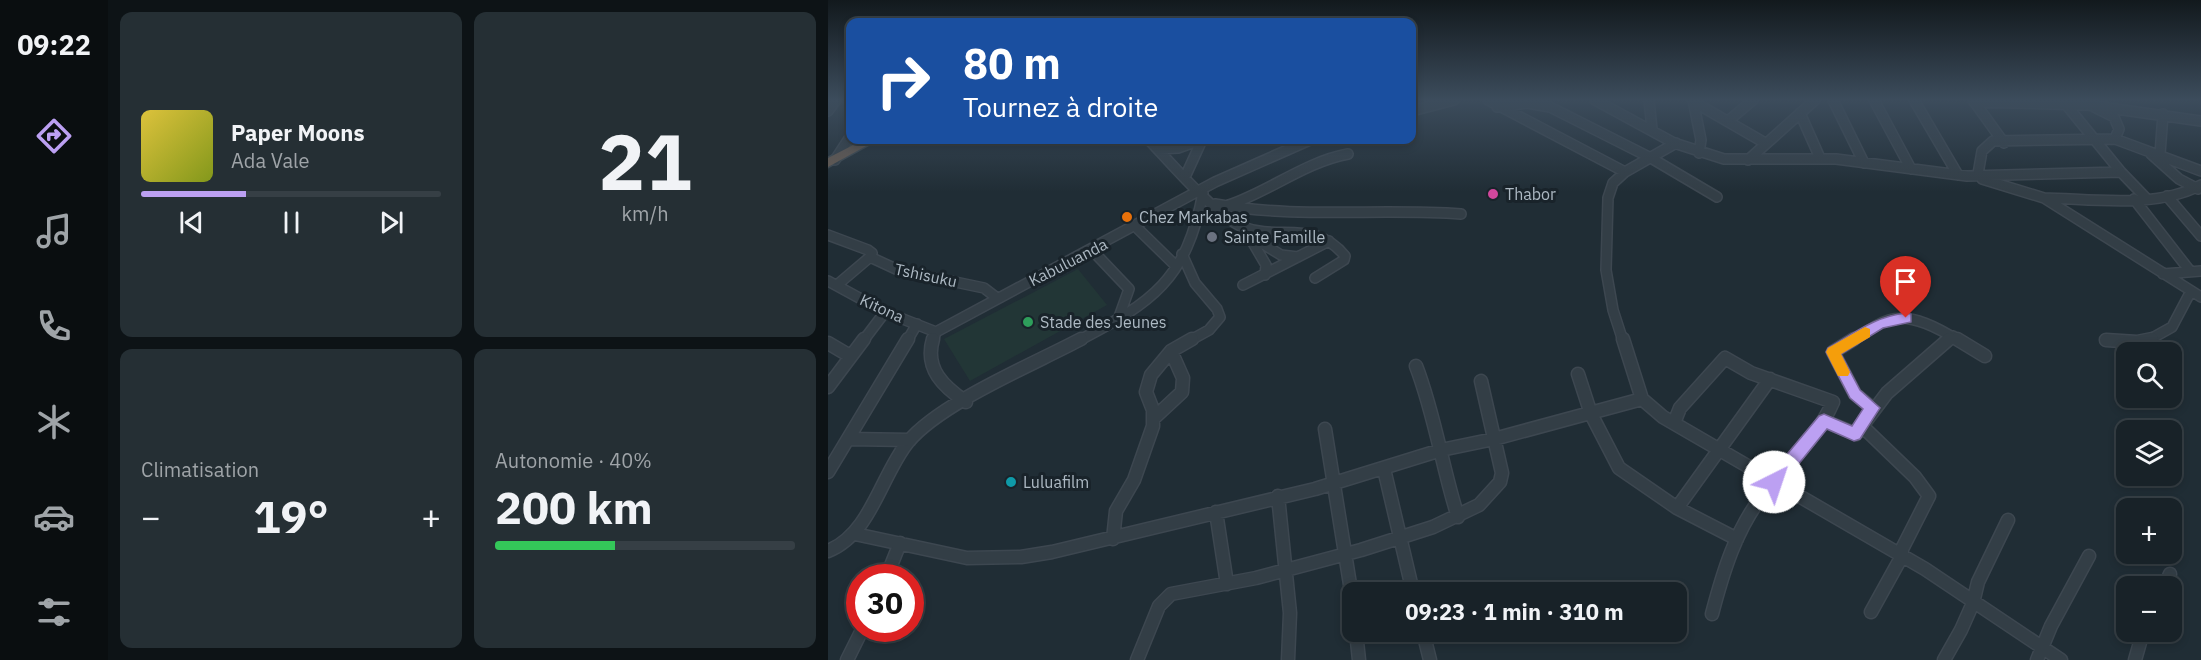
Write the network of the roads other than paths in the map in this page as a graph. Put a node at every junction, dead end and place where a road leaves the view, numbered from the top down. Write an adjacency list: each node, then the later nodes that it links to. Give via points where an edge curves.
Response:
1 (1544, 131): 38 (street)
2 (1596, 131): 31 (street)
3 (1655, 131): 18 (street)
4 (1699, 131): 28 (street, via 1703,143)
5 (1745, 131): 19 (street)
6 (1780, 131): 19 (street)
7 (1808, 131): 32 (street)
8 (1848, 131): 35 (street)
9 (1891, 131): 36 (street)
10 (1934, 131): 41 (street)
11 (1995, 131): 20 (street)
12 (2087, 131): 16 (street)
13 (2118, 131): 15 (street)
14 (2162, 131): 30 (street)
15 (2115, 139): 16 (street); 27 (street)
16 (2095, 140): 20 (street); 39 (street)
17 (846, 142): 34 (street)
18 (1676, 143): 28 (street); 31 (street)
19 (1766, 143): 33 (street)
20 (2004, 143): 40 (street, via 1987,144 1979,159)
21 (863, 144): 34 (highway)
22 (1154, 144): 26 (street)
23 (1190, 144): 26 (street)
24 (1200, 144): 42 (street)
25 (1301, 144): 43 (street, Kabuluanda)
26 (1158, 148): 42 (street)
27 (2146, 149): 30 (street); 44 (street, via 2170,172)
28 (1700, 153): 33 (street)
29 (1348, 154): 51 (street, via 1329,158 1252,197)
30 (2160, 154): 37 (street)
31 (1651, 158): 38 (street); 47 (street)
32 (1820, 158): 33 (street); 35 (street)
33 (1748, 160)
34 (831, 161)
35 (1864, 163): 36 (street)
36 (1911, 169): 41 (street)
37 (2201, 171)
38 (1625, 172): 85 (street, via 1614,183 1608,198 1606,270 1613,310)
39 (2121, 172): 40 (street); 49 (street)
40 (1978, 174): 41 (street)
41 (1962, 175): 48 (street)
42 (1189, 177): 43 (street); 45 (street)
43 (1215, 182): 45 (street, Kabuluanda)
44 (2200, 188): 46 (street)
45 (1202, 192): 51 (street); 53 (street, Kabuluanda); 60 (street)
46 (2167, 196): 49 (street); 56 (street)
47 (1717, 197)
48 (2044, 198): 50 (street); 64 (street)
49 (2146, 198): 50 (street)
50 (2134, 199): 63 (street)
51 (1219, 205): 52 (street, via 1272,211 1409,210); 54 (street)
52 (1461, 214)
53 (1136, 227): 58 (street, Kabuluanda); 60 (street)
54 (1244, 230): 57 (street, via 1290,230); 61 (street); 62 (street)
55 (828, 235): 59 (street, Tshisuku, via 868,250 872,253)
56 (2201, 236)
57 (1329, 240): 61 (street); 65 (street, via 1342,250 1344,260)
58 (1092, 250): 69 (street, Kabuluanda); 71 (street, via 1128,289)
59 (870, 257): 66 (street); 69 (street, Tshisuku, via 898,270 984,288)
60 (1177, 261): 71 (street, via 1164,285); 77 (street, via 1220,316 1209,330)
61 (1280, 263): 62 (street)
62 (1266, 270): 67 (street)
63 (2196, 271): 64 (street)
64 (2163, 274): 68 (street)
65 (1315, 278)
66 (832, 283): 70 (street, Kitona)
67 (1243, 285)
68 (2196, 294): 75 (street, via 2160,338 2131,344)
69 (997, 298): 73 (street, Kabuluanda)
70 (885, 312): 72 (street, Kitona); 78 (street)
71 (1119, 317): 86 (street)
72 (917, 324): 73 (street, Kitona); 94 (street)
73 (936, 332): 86 (street, via 931,345 934,370 946,389)
74 (1953, 336): 79 (street); 87 (street); 87 (street, via 1917,320 1897,318 1834,350 1849,386)
75 (2106, 340)
76 (828, 343): 78 (street)
77 (1171, 351): 89 (street, via 1146,385); 89 (street, via 1182,378 1182,392)
78 (850, 356): 84 (street)
79 (1985, 356)
80 (1416, 366): 97 (street)
81 (1578, 374): 88 (street)
82 (1770, 379): 90 (street, via 1832,401); 91 (street, via 1722,359 1680,408); 98 (street)
83 (1481, 381): 95 (street)
84 (828, 387)
85 (1642, 399): 88 (street); 91 (street)
86 (966, 402): 96 (street)
87 (1872, 408): 92 (street)
88 (1592, 414): 95 (street); 104 (street, via 1618,468)
89 (1154, 418): 110 (street, via 1146,451 1116,511)
90 (1824, 421): 92 (street, via 1854,435); 101 (street)
91 (1674, 423): 98 (street)
92 (1861, 425): 115 (street, via 1915,477 1929,496)
93 (1325, 429): 102 (street)
94 (849, 439): 96 (street); 100 (street)
95 (1494, 439): 97 (street); 106 (street, via 1502,473 1500,482 1479,505)
96 (910, 440): 108 (street)
97 (1441, 450): 99 (street); 106 (street)
98 (1720, 451): 101 (street); 104 (street)
99 (1384, 469): 102 (street); 109 (street)
100 (828, 472)
101 (1774, 482): 111 (street, via 1752,510); 115 (street)
102 (1334, 484): 103 (street); 114 (street)
103 (1278, 496): 105 (street); 118 (street)
104 (1677, 508): 111 (street)
105 (1216, 512): 110 (street); 121 (street)
106 (1458, 517): 109 (street)
107 (2008, 520): 122 (street, via 1978,582)
108 (855, 534): 112 (street); 113 (street, via 838,549)
109 (1400, 537): 114 (street); 120 (street)
110 (1113, 539): 112 (street, via 1021,557 989,558 967,558)
111 (1737, 539): 124 (street)
112 (900, 543): 117 (street)
113 (828, 550)
114 (1347, 553): 118 (street); 119 (street)
115 (1902, 556): 122 (street); 123 (street)
116 (2088, 556): 129 (street)
117 (892, 564)
118 (1285, 570): 121 (street); 132 (street, via 1290,613)
119 (1350, 582)
120 (1411, 582)
121 (1227, 585): 131 (street, via 1171,594 1164,599)
122 (1973, 603): 129 (street); 135 (street)
123 (1871, 612)
124 (1712, 614)
125 (855, 642): 130 (street)
126 (1357, 642): 133 (street)
127 (1426, 642): 134 (street)
128 (2140, 642): 137 (street)
129 (2040, 654): 136 (street)
130 (847, 660)
131 (1137, 660)
132 (1288, 660)
133 (1359, 660)
134 (1431, 660)
135 (1944, 660)
136 (2061, 660)
137 (2135, 660)

